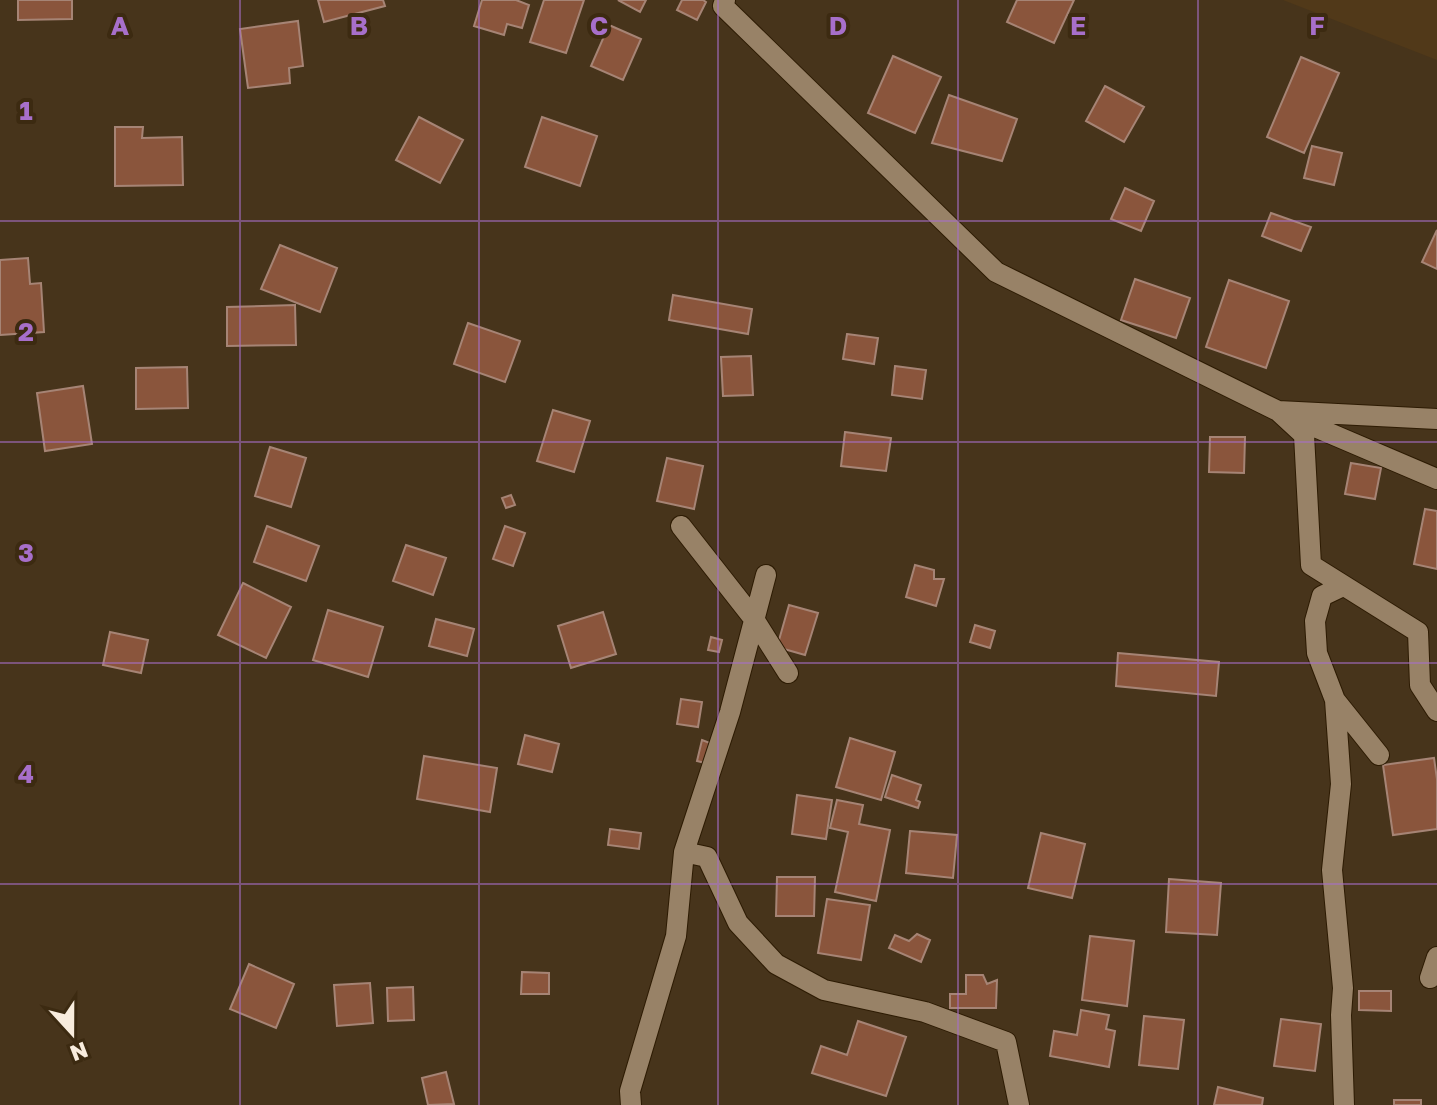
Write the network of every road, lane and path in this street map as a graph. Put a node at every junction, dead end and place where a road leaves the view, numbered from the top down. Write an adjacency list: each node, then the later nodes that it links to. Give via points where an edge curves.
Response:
1 (725, 0): 2 (street, via 723,6 996,272)
2 (1278, 411): 3 (street); 4 (street); 7 (street, via 1304,435 1311,565)
3 (1437, 419)
4 (1437, 479)
5 (681, 526): 8 (street)
6 (766, 575): 8 (street)
7 (1343, 586): 10 (street, via 1322,596 1315,621 1317,653); 11 (street, via 1418,632 1420,685)
8 (754, 619): 9 (street); 13 (street)
9 (788, 673)
10 (1335, 700): 12 (street); 18 (street, via 1341,784 1332,870 1343,988)
11 (1437, 711)
12 (1379, 755)
13 (684, 852): 16 (street, via 676,936 630,1091); 17 (street, via 707,857 738,923 776,964 824,990 925,1012 1006,1042)
14 (1437, 957): 15 (street)
15 (1430, 978)
16 (631, 1105)
17 (1019, 1105)
18 (1344, 1105)

